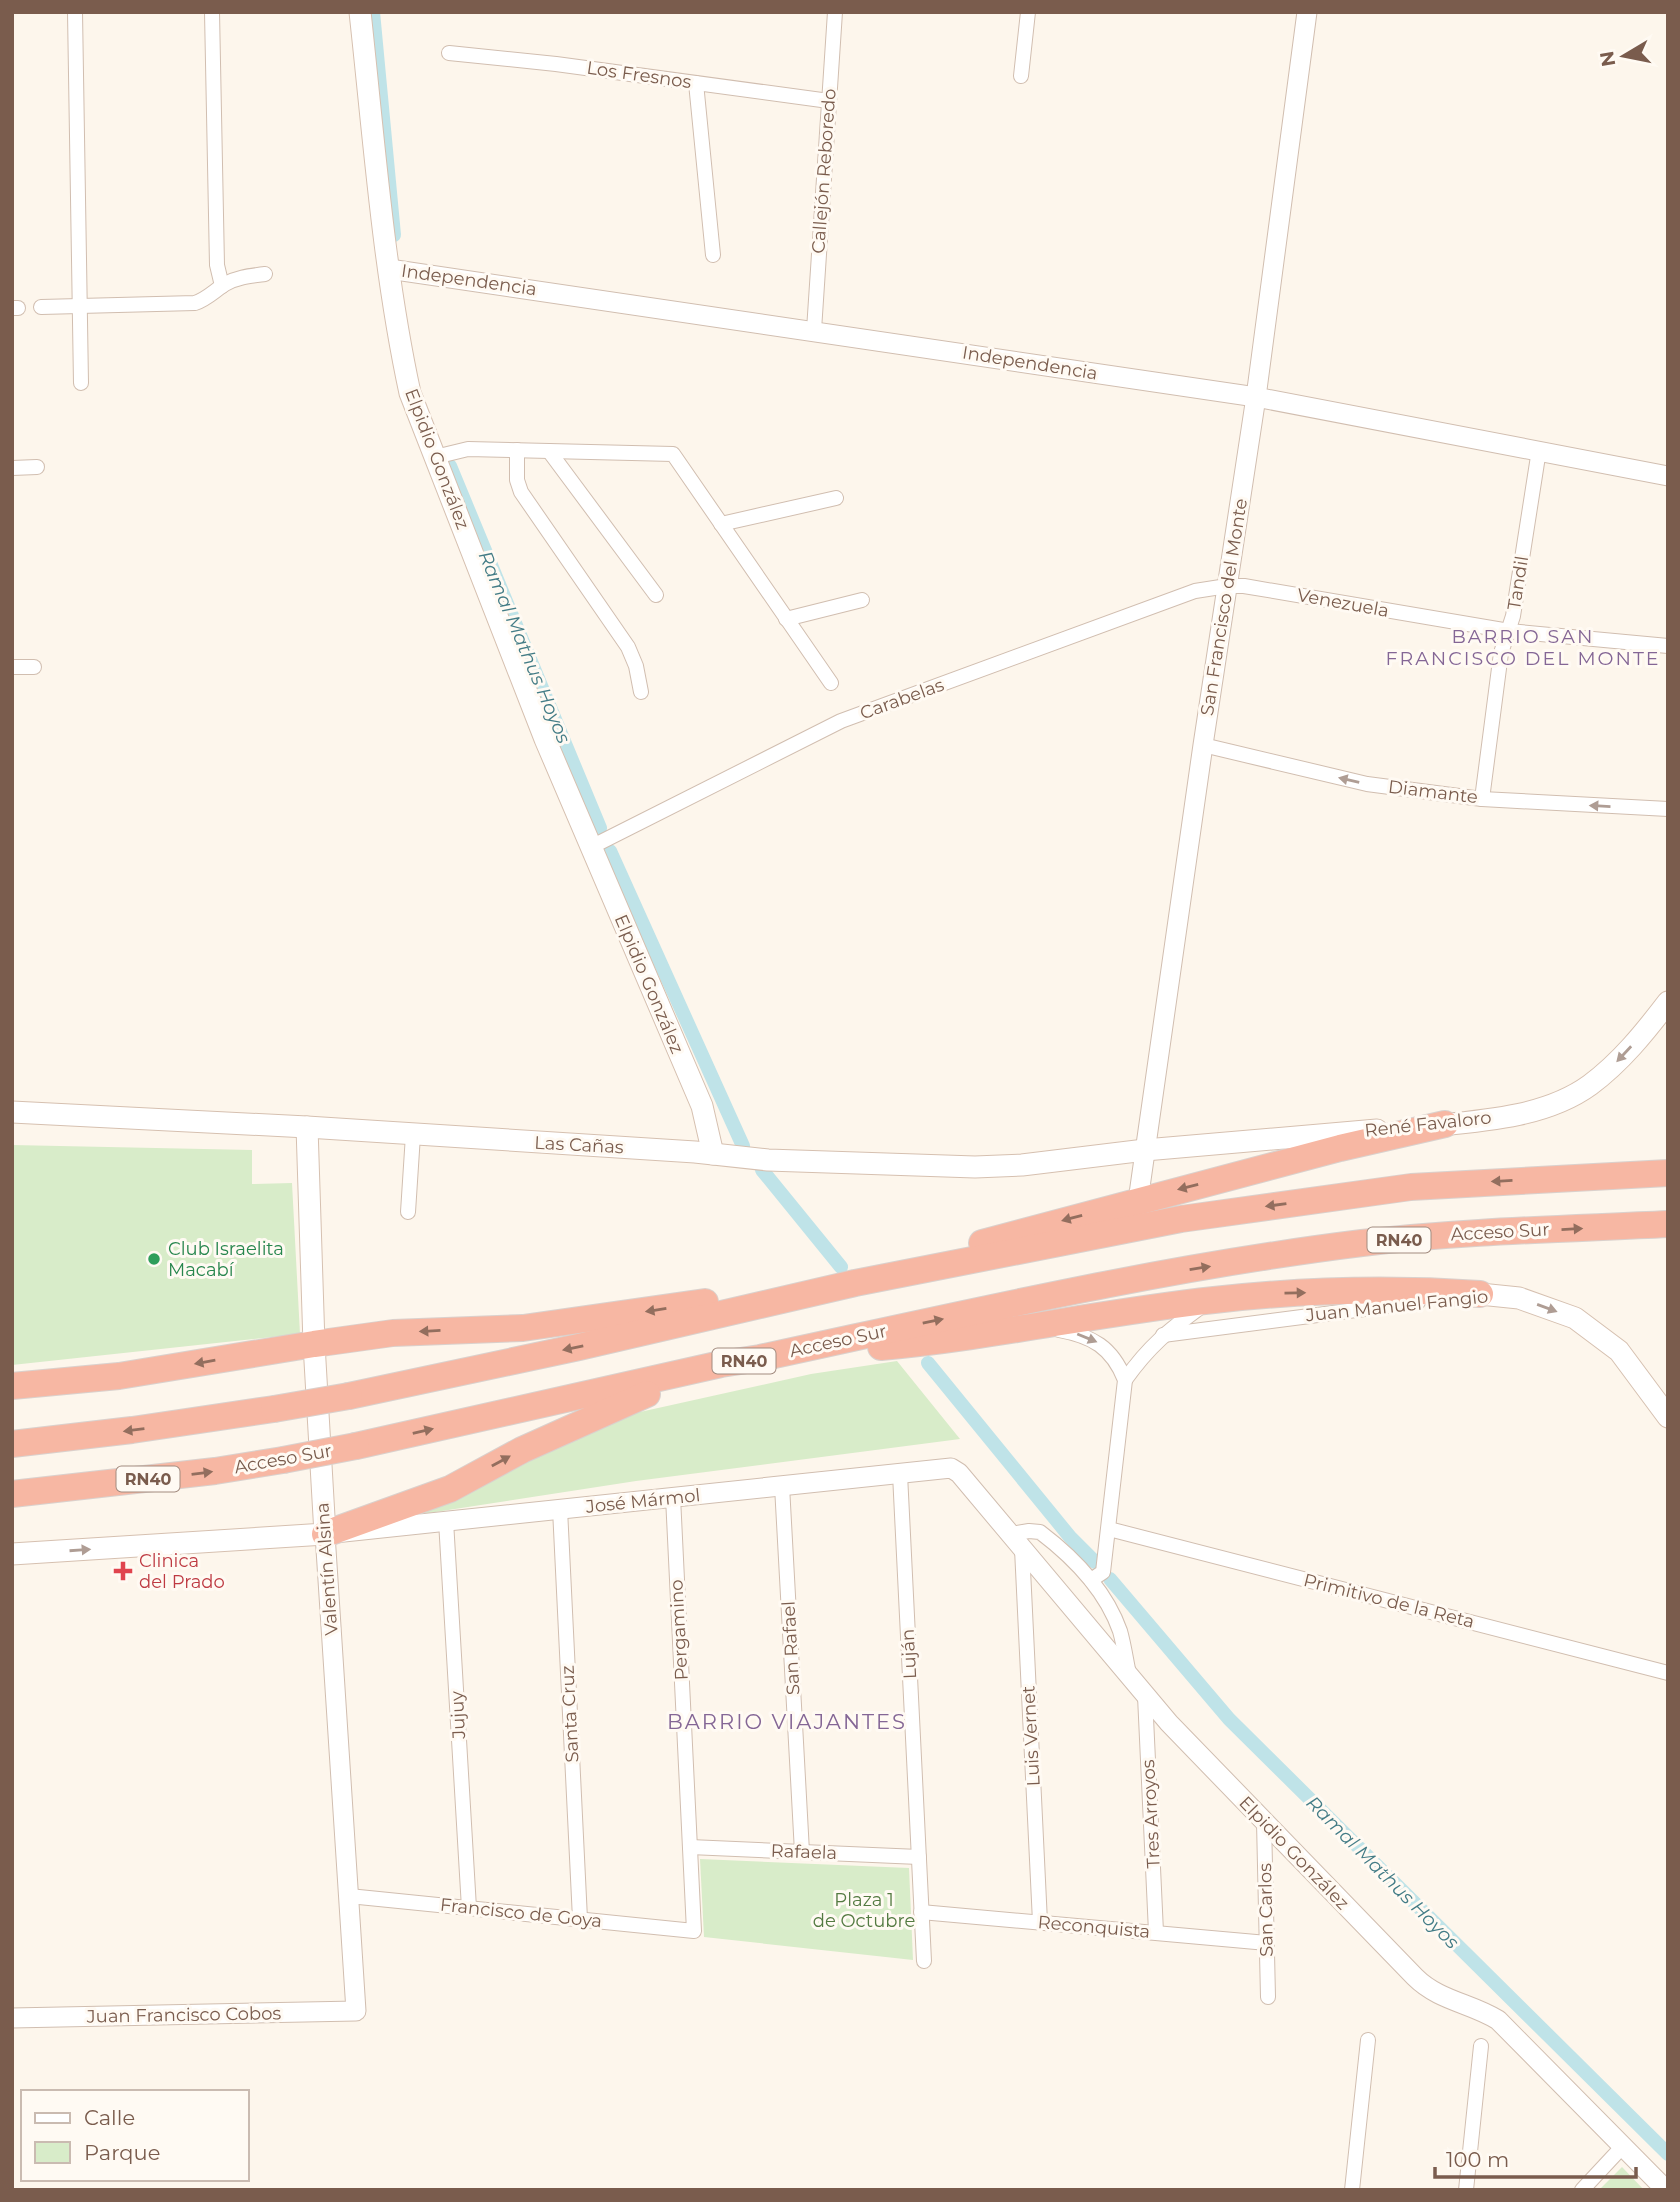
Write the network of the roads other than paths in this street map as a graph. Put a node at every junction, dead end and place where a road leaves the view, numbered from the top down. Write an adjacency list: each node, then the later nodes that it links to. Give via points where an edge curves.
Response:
1 (75, 12): 15 (street)
2 (212, 12): 14 (street, via 217,265)
3 (360, 12): 12 (main road, Elpidio González)
4 (835, 12): 10 (street, Callejón Reboredo)
5 (1028, 12): 8 (street)
6 (1307, 12): 19 (street, San Francisco del Monte)
7 (449, 53): 9 (street, Los Fresnos)
8 (1021, 76)
9 (696, 83): 10 (street, Los Fresnos); 11 (street)
10 (829, 101): 17 (street, Callejón Reboredo)
11 (713, 255)
12 (389, 269): 17 (street, Independencia); 23 (main road, Elpidio González, via 410,393)
13 (265, 274): 14 (street, via 240,277)
14 (222, 286): 15 (street, via 195,303)
15 (80, 306): 16 (street); 18 (street)
16 (41, 307)
17 (814, 330): 19 (street, Independencia)
18 (81, 383)
19 (1256, 397): 21 (street, Independencia); 29 (street, San Francisco del Monte)
20 (517, 450): 22 (street); 23 (street, via 468,449); 38 (street, via 517,480 522,492 628,647)
21 (1539, 450): 26 (street, Independencia); 33 (street, Tandil)
22 (549, 451): 28 (street, via 673,454); 30 (street)
23 (435, 457): 42 (main road, Elpidio González)
24 (37, 467): 25 (street)
25 (12, 468)
26 (1668, 476)
27 (836, 498): 28 (street)
28 (721, 524): 32 (street)
29 (1227, 586): 33 (street, Venezuela); 39 (street, San Francisco del Monte); 42 (street, Carabelas, via 1195,591 841,721)
30 (656, 595)
31 (862, 600): 32 (street)
32 (786, 619): 37 (street)
33 (1510, 631): 34 (street, Venezuela); 40 (street, Tandil, via 1501,653)
34 (1668, 646)
35 (12, 667): 36 (street)
36 (34, 667)
37 (831, 683)
38 (641, 692)
39 (1203, 746): 40 (street, Diamante, one-way to 39, via 1367,784); 48 (street, San Francisco del Monte)
40 (1482, 799): 41 (street, Diamante, one-way to 40)
41 (1668, 809)
42 (590, 847): 49 (main road, Elpidio González, via 702,1106)
43 (1668, 1002): 45 (main road, René Favaloro, one-way to 45, via 1617,1063 1589,1086 1524,1114)
44 (12, 1112): 46 (main road, Las Cañas)
45 (1445, 1124): 48 (main road, René Favaloro); 51 (highway, one-way to 51)
46 (307, 1127): 47 (main road, Las Cañas); 59 (main road, Valentín Alsina)
47 (413, 1135): 49 (main road, Las Cañas); 52 (street)
48 (1146, 1150): 49 (main road, Las Cañas, via 998,1166 768,1160); 51 (street, San Francisco del Monte)
49 (713, 1154)
50 (1668, 1174): 54 (highway, one-way to 54, via 1372,1191 1181,1219)
51 (1138, 1201): 54 (highway, one-way to 54, via 1005,1236)
52 (408, 1212)
53 (1668, 1224): 60 (highway, Acceso Sur / RN40, one-way to 53, via 1108,1284 1361,1243)
54 (850, 1285): 59 (highway, one-way to 59, via 523,1328); 65 (highway, one-way to 65, bridge, via 349,1396)
55 (1480, 1294): 56 (highway, one-way to 55, via 1269,1294); 58 (street, Juan Manuel Fangio); 64 (main road, Juan Manuel Fangio, one-way to 64, via 1519,1298 1575,1318 1619,1351)
56 (1210, 1300): 57 (highway); 58 (street)
57 (1030, 1326): 60 (highway, via 897,1346); 62 (street, one-way to 62, via 1097,1341 1112,1354)
58 (1163, 1335): 62 (street)
59 (314, 1343): 63 (highway, one-way to 63, via 119,1376); 74 (main road, Valentín Alsina)
60 (760, 1359): 61 (highway, Acceso Sur / RN40)
61 (721, 1364): 69 (highway, Acceso Sur / RN40, one-way to 61, bridge, via 283,1460); 74 (highway, one-way to 61, via 450,1489 576,1424)
62 (1125, 1380): 73 (street)
63 (12, 1386)
64 (1668, 1417)
65 (12, 1444)
66 (959, 1473): 67 (street, José Mármol, via 951,1468); 75 (street, Elpidio González)
67 (900, 1474): 68 (street, José Mármol); 84 (street, Luján)
68 (782, 1486): 70 (street, José Mármol); 83 (street, San Rafael)
69 (12, 1494)
70 (673, 1497): 71 (street, José Mármol); 82 (street, Pergamino)
71 (560, 1510): 72 (street, José Mármol); 88 (street, Santa Cruz)
72 (446, 1521): 74 (street, José Mármol); 86 (street, Jujuy)
73 (1109, 1529): 77 (street, via 1103,1572); 78 (street, Primitivo de la Reta)
74 (325, 1534): 76 (main road, one-way to 74); 85 (street, Valentín Alsina)
75 (1016, 1542): 77 (street, via 1028,1531 1040,1532); 79 (street, Elpidio González); 89 (street, Luis Vernet)
76 (12, 1554)
77 (1091, 1580): 79 (street, via 1119,1630)
78 (1668, 1673)
79 (1130, 1679): 80 (street, Elpidio González)
80 (1145, 1696): 81 (street, Elpidio González); 91 (street, Tres Arroyos)
81 (1264, 1822): 92 (street, San Carlos); 99 (street, Elpidio González, via 1422,1984 1498,2020)
82 (690, 1847): 83 (street, Rafaela); 90 (street, Pergamino)
83 (802, 1852): 84 (street, Rafaela)
84 (919, 1857): 87 (street, Luján)
85 (349, 1896): 86 (street, Francisco de Goya); 95 (street, Valentín Alsina)
86 (469, 1908): 88 (street, Francisco de Goya)
87 (921, 1912): 89 (street, Reconquista); 93 (street, Luján)
88 (580, 1919): 90 (street, Francisco de Goya)
89 (1040, 1923): 91 (street, Reconquista)
90 (694, 1931)
91 (1156, 1932): 92 (street, Reconquista)
92 (1267, 1943): 94 (street, San Carlos)
93 (923, 1961)
94 (1268, 1997)
95 (356, 2011): 96 (street, Juan Francisco Cobos)
96 (12, 2018)
97 (1368, 2040): 100 (street)
98 (1481, 2046): 101 (street)
99 (1623, 2146): 102 (street); 103 (street, Elpidio González)
100 (1352, 2190)
101 (1466, 2190)
102 (1582, 2190)
103 (1666, 2190)

